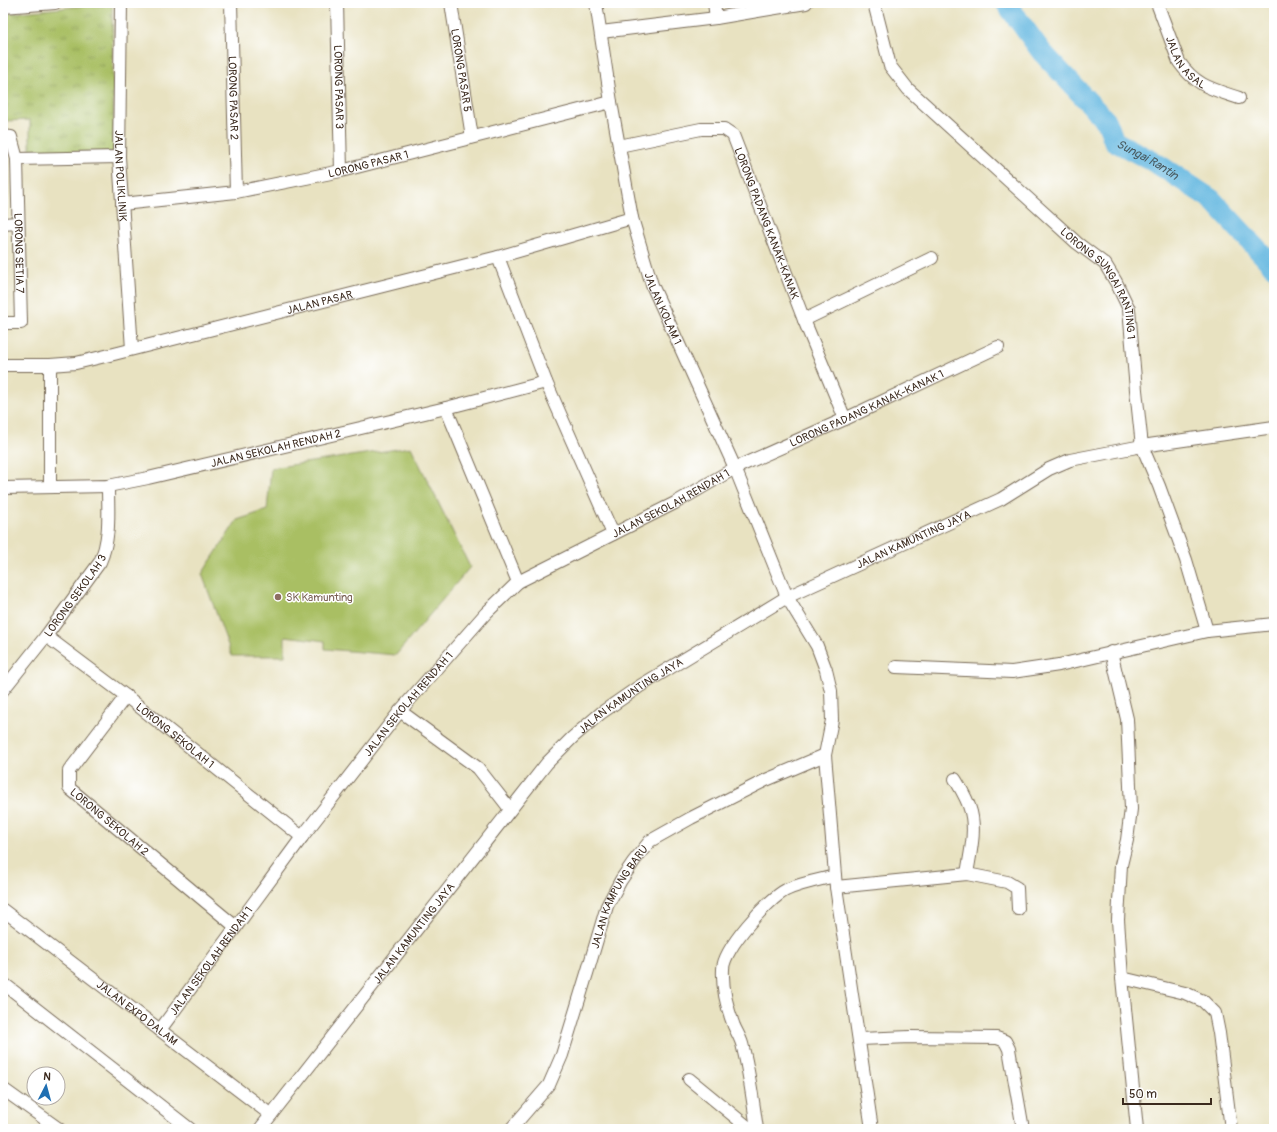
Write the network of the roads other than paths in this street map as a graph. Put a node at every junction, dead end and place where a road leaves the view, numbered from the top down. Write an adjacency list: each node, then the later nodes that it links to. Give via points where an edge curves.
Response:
1 (55, 3): 11 (street)
2 (121, 3): 19 (street, JALAN POLIKLINIK)
3 (231, 3): 22 (street, LORONG PASAR 2)
4 (337, 3): 21 (street, LORONG PASAR 3)
5 (451, 3): 17 (street, LORONG PASAR 5)
6 (596, 3): 13 (street, JALAN KOLAM 1)
7 (714, 3): 12 (street)
8 (806, 3): 12 (street)
9 (874, 3): 39 (street, LORONG SUNGAI RANTING 1, via 890,66 908,89 1077,243 1105,264 1116,282 1129,309)
10 (1157, 3): 14 (street, JALAN ASAL, via 1184,69 1206,87)
11 (3, 7)
12 (716, 18): 13 (street)
13 (601, 32): 15 (street, JALAN KOLAM 1)
14 (1239, 98)
15 (611, 102): 17 (street, LORONG PASAR 1); 18 (street, JALAN KOLAM 1)
16 (7, 136): 20 (street, LORONG SETIA 7)
17 (472, 137): 21 (street, LORONG PASAR 1)
18 (620, 146): 24 (street, JALAN KOLAM 1); 29 (street, LORONG PADANG KANAK-KANAK, via 701,129 724,129 733,134)
19 (119, 157): 20 (street); 23 (street, JALAN POLIKLINIK)
20 (17, 159): 25 (street, LORONG SETIA 7)
21 (341, 171): 22 (street, LORONG PASAR 1)
22 (236, 192): 23 (street, LORONG PASAR 1)
23 (122, 204): 32 (street, JALAN POLIKLINIK)
24 (632, 218): 27 (street, JALAN PASAR); 40 (street, JALAN KOLAM 1, via 652,285)
25 (18, 223): 26 (street); 30 (street, LORONG SETIA 7, via 21,323)
26 (3, 224)
27 (498, 257): 32 (street, JALAN PASAR); 35 (street)
28 (932, 258): 29 (street)
29 (804, 320): 37 (street, LORONG PADANG KANAK-KANAK)
30 (3, 323)
31 (998, 347): 37 (street, LORONG PADANG KANAK-KANAK 1)
32 (132, 349): 34 (street, JALAN PASAR, via 76,363)
33 (3, 365): 34 (street, JALAN PASAR)
34 (50, 365): 42 (street)
35 (546, 382): 36 (street, JALAN SEKOLAH RENDAH 2); 44 (street)
36 (446, 408): 41 (street, JALAN SEKOLAH RENDAH 2); 45 (street)
37 (845, 419): 40 (street, LORONG PADANG KANAK-KANAK 1)
38 (1274, 427): 39 (street, JALAN KAMUNTING JAYA)
39 (1142, 446): 46 (street, JALAN KAMUNTING JAYA, via 1070,460 1049,469 1001,499); 48 (street, LORONG SUNGAI RANTING 1, via 1186,560)
40 (735, 468): 44 (street, JALAN SEKOLAH RENDAH 1, via 675,503); 46 (street, JALAN KOLAM 1)
41 (108, 486): 42 (street, JALAN SEKOLAH RENDAH 2); 49 (street, LORONG SEKOLAH 3, via 108,537 105,551 100,562)
42 (50, 487): 43 (street, JALAN SEKOLAH RENDAH 2)
43 (3, 488)
44 (613, 534): 45 (street, JALAN SEKOLAH RENDAH 1)
45 (518, 582): 54 (street, JALAN SEKOLAH RENDAH 1, via 486,613)
46 (787, 597): 55 (street, JALAN KOLAM 1, via 817,646 826,670 831,691 832,720); 57 (street, JALAN KAMUNTING JAYA, via 640,686 601,713 547,763)
47 (1274, 624): 48 (street)
48 (1207, 631): 50 (street)
49 (46, 636): 52 (street, LORONG SEKOLAH 3); 53 (street, LORONG SEKOLAH 1)
50 (1112, 652): 51 (street, via 1059,665 1012,672); 64 (street, via 1127,719 1131,809 1121,866 1118,920)
51 (896, 667)
52 (3, 690)
53 (126, 696): 58 (street, LORONG SEKOLAH 1); 63 (street, LORONG SEKOLAH 2, via 69,771 69,788)
54 (400, 711): 57 (street, via 478,768); 58 (street, JALAN SEKOLAH RENDAH 1)
55 (825, 755): 60 (street, JALAN KOLAM 1); 74 (street, JALAN KAMPUNG BARU, via 766,780 650,841 621,880 607,906 562,1055 549,1084)
56 (955, 779): 59 (street, via 972,813 973,840)
57 (510, 809): 70 (street, JALAN KAMUNTING JAYA)
58 (302, 837): 63 (street, JALAN SEKOLAH RENDAH 1)
59 (967, 874): 60 (street); 61 (street, via 1007,882 1017,888)
60 (836, 882): 67 (street, JALAN KOLAM 1); 76 (street, via 795,886 784,891 772,900 740,935 722,967 726,999 743,1046)
61 (1018, 909)
62 (3, 910): 66 (street, JALAN EXPO DALAM)
63 (236, 927): 66 (street, JALAN SEKOLAH RENDAH 1)
64 (1122, 978): 79 (street); 80 (street, via 1185,993 1203,1001 1215,1013 1220,1033)
65 (3, 983): 72 (street)
66 (160, 1030): 70 (street, JALAN EXPO DALAM)
67 (860, 1039): 77 (street, JALAN KOLAM 1); 78 (street, via 941,1037 996,1038 1005,1041 1008,1044)
68 (689, 1079): 75 (street)
69 (3, 1089): 71 (street)
70 (271, 1115): 73 (street, JALAN KAMUNTING JAYA)
71 (59, 1129)
72 (190, 1129)
73 (260, 1129)
74 (511, 1129)
75 (750, 1129)
76 (757, 1129)
77 (872, 1129)
78 (1023, 1129)
79 (1137, 1129)
80 (1231, 1129)

